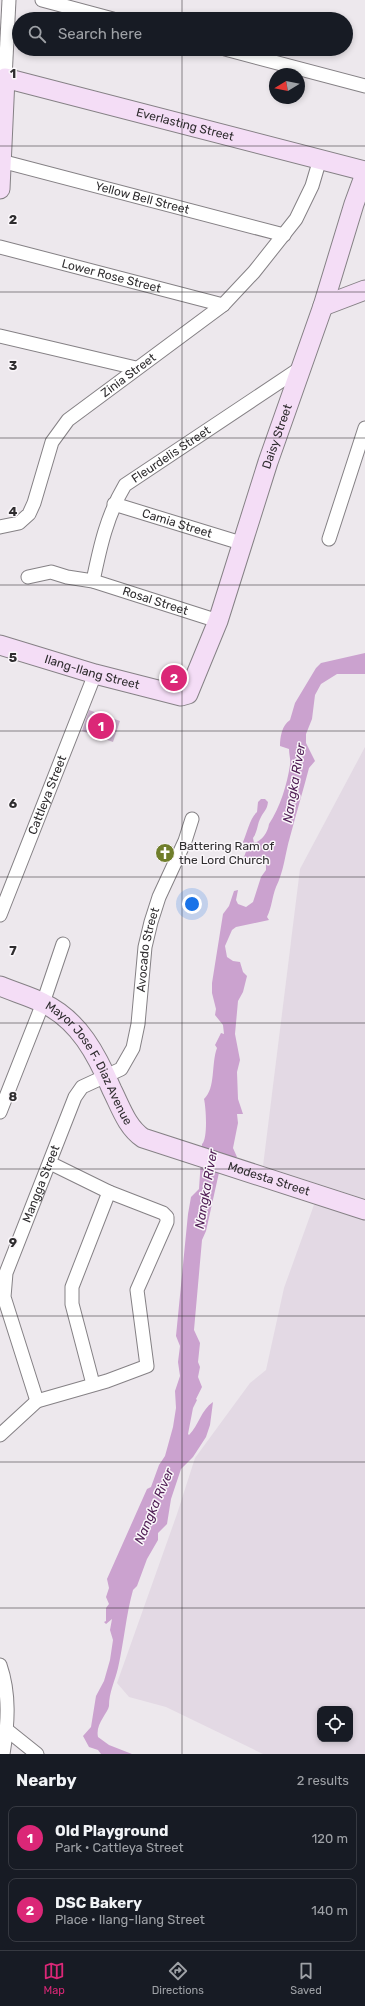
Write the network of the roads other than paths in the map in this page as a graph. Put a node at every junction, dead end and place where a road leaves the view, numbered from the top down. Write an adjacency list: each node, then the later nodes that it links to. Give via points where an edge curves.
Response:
1 (9, 0): 5 (street)
2 (42, 0): 3 (street)
3 (87, 12)
4 (251, 56): 6 (street)
5 (5, 78): 7 (street, Everlasting Street); 8 (street)
6 (365, 86)
7 (320, 159): 9 (street, Everlasting Street); 12 (street, Zinia Street, via 305,202)
8 (1, 161): 10 (street); 12 (street, Yellow Bell Street)
9 (365, 172): 11 (street, Daisy Street)
10 (0, 189)
11 (359, 202): 16 (street, Daisy Street)
12 (284, 235): 15 (street, Zinia Street)
13 (0, 247): 15 (street, Lower Rose Street)
14 (365, 290): 16 (street)
15 (223, 305): 19 (street, Zinia Street)
16 (323, 306): 18 (street, Daisy Street)
17 (0, 336): 19 (street)
18 (302, 367): 21 (street, Fleurdelis Street, via 126,485); 24 (street, Daisy Street)
19 (136, 368): 22 (street, Zinia Street, via 68,420 52,442 29,514 19,524)
20 (365, 428): 23 (street)
21 (114, 504): 24 (street, Camia Street); 26 (street, Fleurdelis Street, via 102,538)
22 (0, 527)
23 (329, 539)
24 (241, 543): 27 (street, Daisy Street)
25 (28, 577): 26 (street, Rosal Street, via 51,572)
26 (93, 582): 27 (street, Rosal Street)
27 (218, 620): 30 (street, Daisy Street)
28 (0, 645): 29 (street, Ilang-Ilang Street)
29 (95, 674): 30 (street, Ilang-Ilang Street); 32 (street, Cattleya Street)
30 (185, 696)
31 (192, 819): 36 (street, Avocado Street, via 151,922 133,1048 121,1069)
32 (0, 916)
33 (63, 944): 35 (street)
34 (0, 986): 35 (street, Mayor Jose F. Diaz Avenue)
35 (43, 1003): 36 (street, Mayor Jose F. Diaz Avenue, via 72,1022); 37 (street)
36 (106, 1074): 38 (street, Mayor Jose F. Diaz Avenue, via 134,1132 153,1143); 39 (street, Mangga Street, via 82,1087 75,1097)
37 (0, 1112)
38 (171, 1149): 41 (street, Modesta Street)
39 (50, 1163): 40 (street); 43 (street, Mangga Street, via 6,1273 4,1286 7,1309)
40 (109, 1192): 42 (street, via 72,1287 72,1304); 42 (street, via 163,1213 167,1217 136,1290 147,1366)
41 (365, 1210)
42 (93, 1384): 43 (street)
43 (37, 1400): 44 (street)
44 (0, 1435)
45 (0, 1665): 46 (street, via 7,1693)
46 (7, 1730): 47 (street); 48 (street)
47 (3, 1754)
48 (37, 1754)

